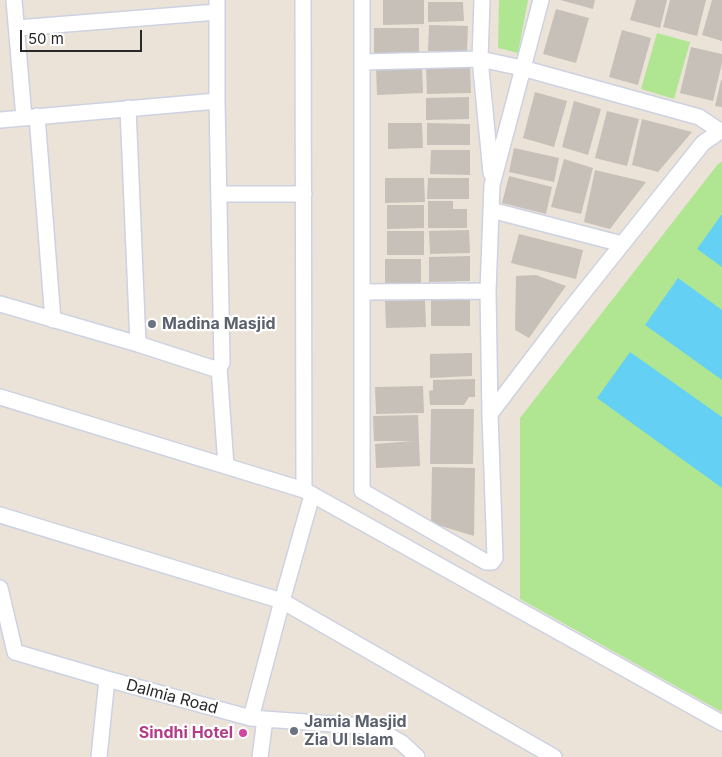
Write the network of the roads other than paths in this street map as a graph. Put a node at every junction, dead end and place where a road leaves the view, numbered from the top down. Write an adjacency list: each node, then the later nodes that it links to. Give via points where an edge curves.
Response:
1 (14, 0): 7 (street)
2 (303, 0): 18 (street)
3 (362, 0): 9 (street)
4 (482, 0): 8 (street)
5 (540, 0): 10 (street)
6 (217, 6): 7 (street); 11 (street)
7 (17, 28): 13 (street)
8 (480, 59): 9 (street); 10 (street); 16 (street)
9 (363, 62): 21 (street)
10 (522, 68): 15 (street, via 699,117); 16 (street)
11 (217, 100): 12 (street); 17 (street)
12 (128, 108): 13 (street); 25 (street)
13 (30, 117): 14 (street); 24 (street)
14 (0, 120)
15 (721, 130): 20 (street, via 703,143)
16 (492, 185): 19 (street)
17 (219, 194): 18 (street); 26 (street, via 222,363)
18 (304, 194): 30 (street)
19 (491, 210): 20 (street); 22 (street)
20 (622, 244): 28 (street)
21 (363, 292): 22 (street); 28 (street, via 362,491 486,562 495,558)
22 (488, 292): 28 (street)
23 (0, 304): 24 (street)
24 (53, 320): 25 (street)
25 (138, 344): 26 (street, via 212,368)
26 (219, 367): 29 (street)
27 (0, 397): 29 (street)
28 (490, 414)
29 (226, 466): 30 (street)
30 (308, 493): 33 (street); 37 (street)
31 (0, 515): 33 (street)
32 (0, 588): 34 (street, Dalmia Road)
33 (282, 600): 36 (street); 41 (street)
34 (8, 652): 35 (street, Dalmia Road)
35 (107, 680): 36 (street, Dalmia Road); 38 (street)
36 (258, 718): 39 (street); 40 (street, Dalmia Road, via 374,727 402,743)
37 (722, 723)
38 (99, 757)
39 (260, 757)
40 (417, 757)
41 (554, 757)

